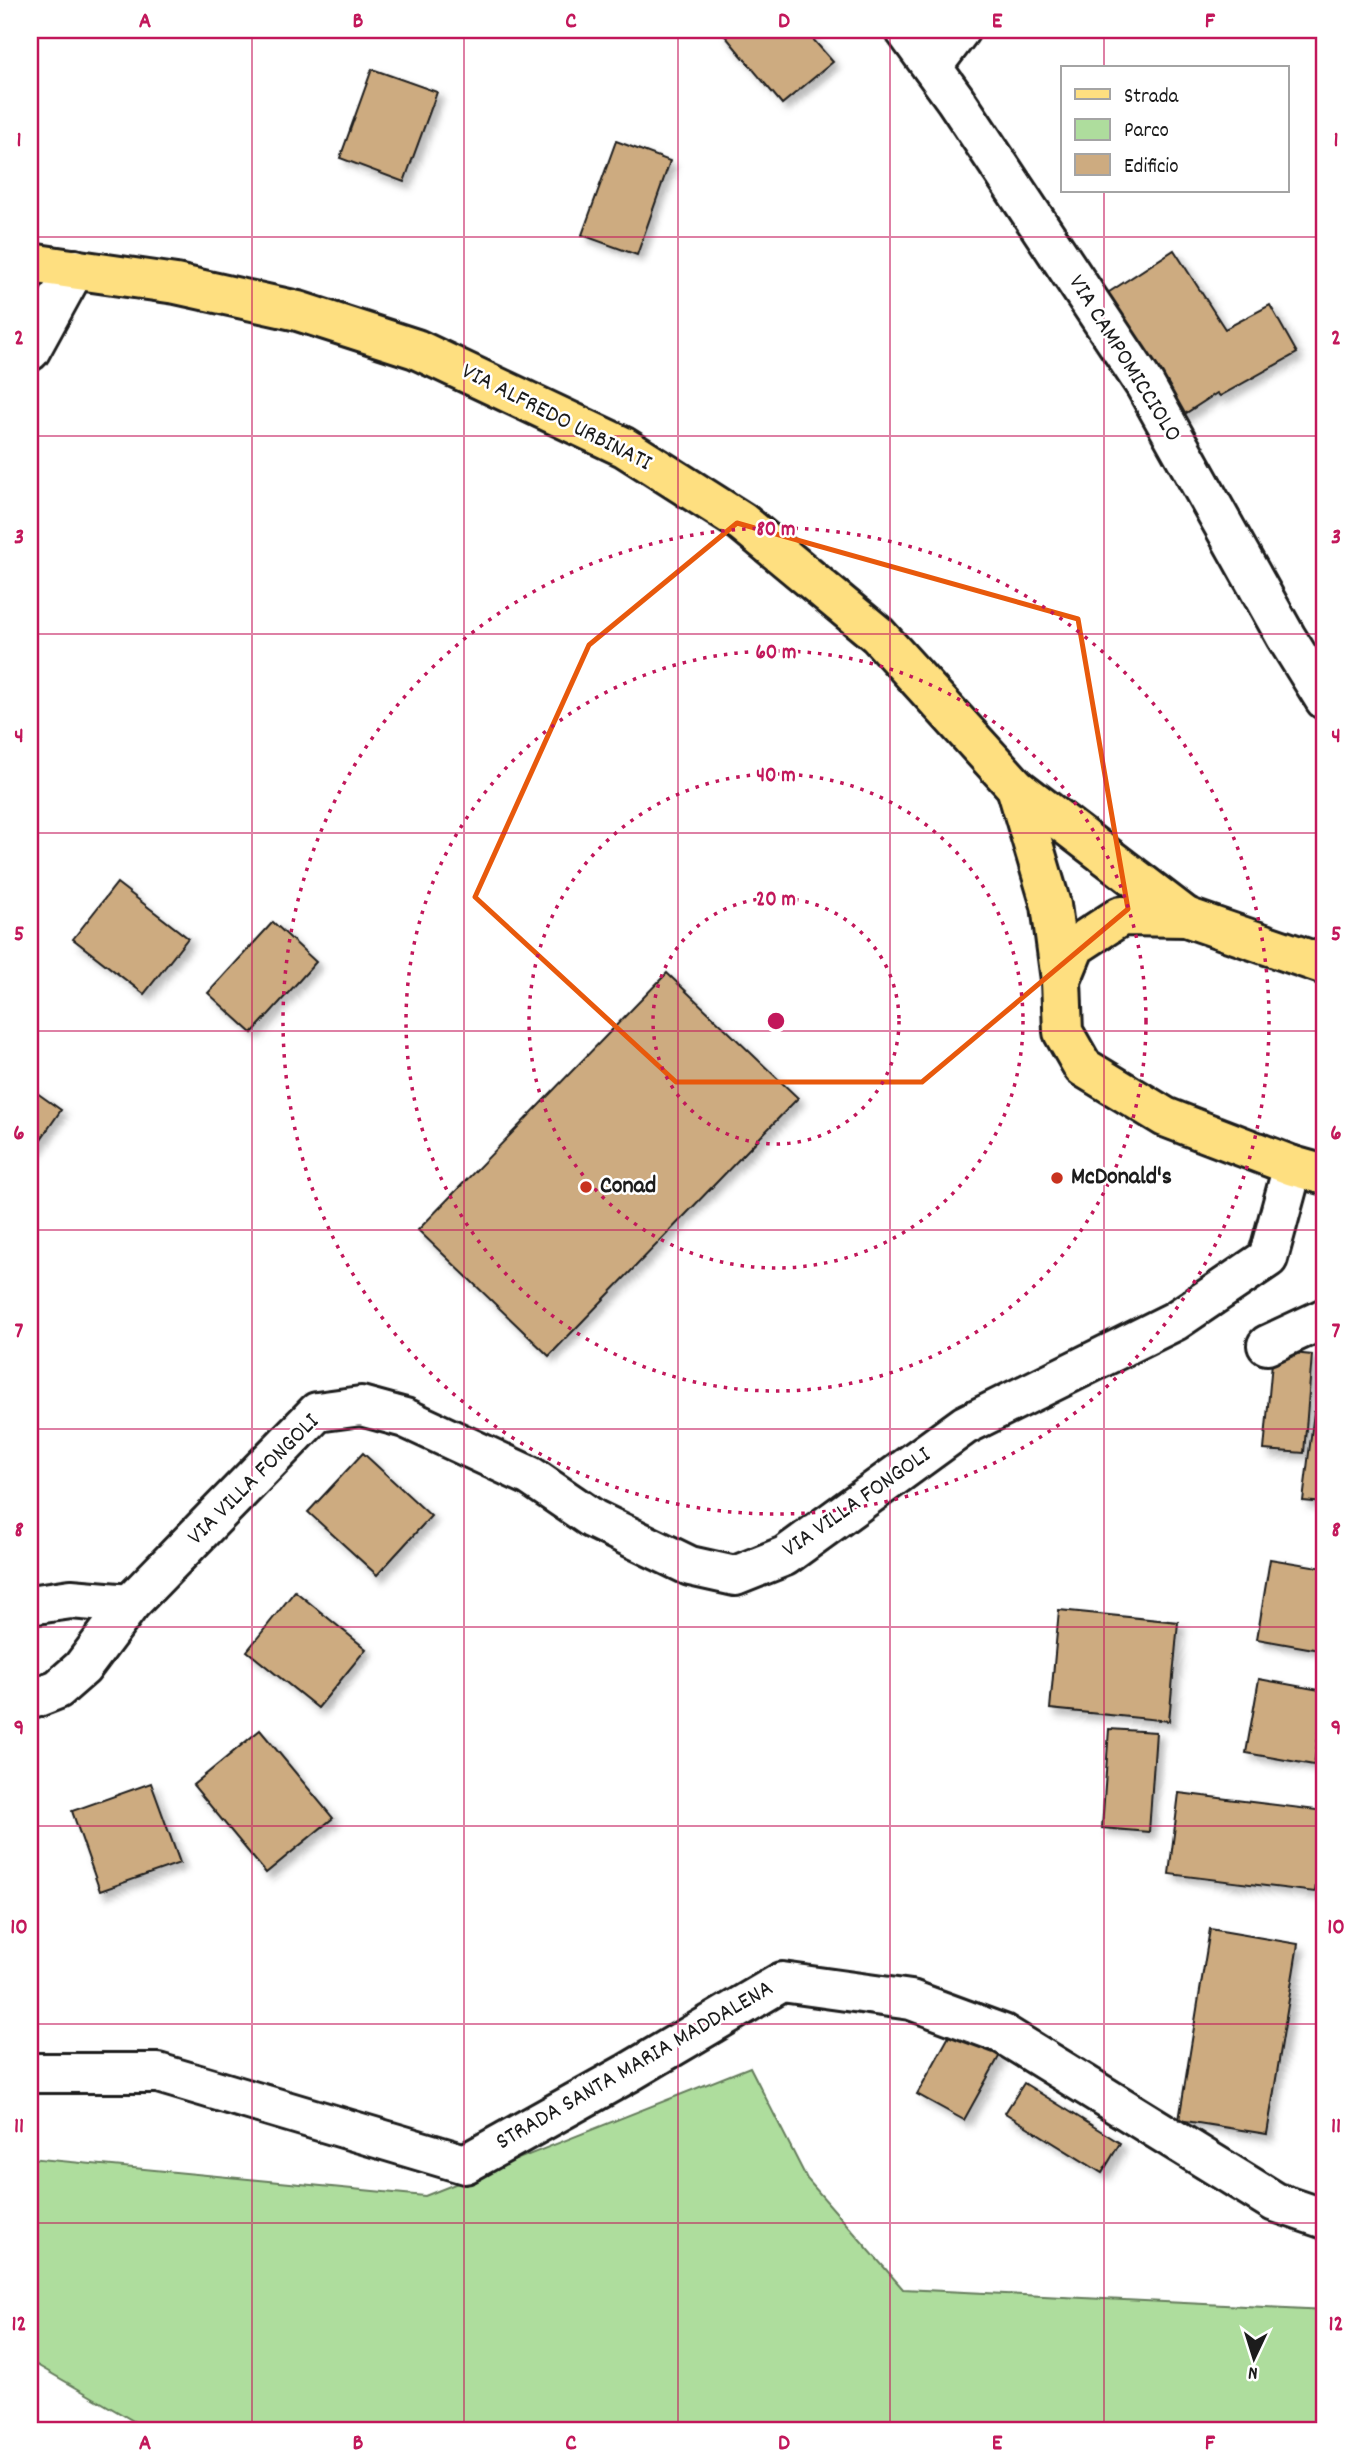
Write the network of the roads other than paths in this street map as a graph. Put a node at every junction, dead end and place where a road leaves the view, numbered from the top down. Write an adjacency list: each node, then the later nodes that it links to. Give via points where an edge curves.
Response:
1 (905, 30): 3 (street, VIA CAMPOMICCIOLO)
2 (960, 30): 3 (street)
3 (932, 67): 7 (street, VIA CAMPOMICCIOLO, via 1145,385)
4 (30, 262): 5 (main road, VIA ALFREDO URBINATI)
5 (75, 269): 6 (street); 8 (main road, VIA ALFREDO URBINATI, via 176,284 298,311 416,349 624,447 742,522 878,635)
6 (30, 351)
7 (1325, 699)
8 (1016, 787): 9 (main road, VIA ALFREDO URBINATI); 11 (main road, VIA ALFREDO URBINATI, via 1051,905)
9 (1186, 918): 10 (main road); 11 (main road, via 1121,916 1075,946)
10 (1325, 965)
11 (1061, 980): 12 (main road, VIA ALFREDO URBINATI, via 1063,1032 1083,1067 1165,1116)
12 (1309, 1170): 15 (street, VIA VILLA FONGOLI, via 1268,1258 1175,1321 965,1425 785,1556 735,1576 690,1566 593,1519 530,1476 405,1419 361,1406 317,1412)
13 (1325, 1318): 14 (street)
14 (1267, 1346)
15 (130, 1604): 16 (street, via 71,1599); 17 (street, VIA VILLA FONGOLI, via 82,1668 58,1689)
16 (30, 1605)
17 (30, 1697)
18 (30, 2073): 19 (street, STRADA SANTA MARIA MADDALENA, via 158,2073 465,2164 782,1982 911,2000 1003,2034 1275,2202)
19 (1325, 2219)

